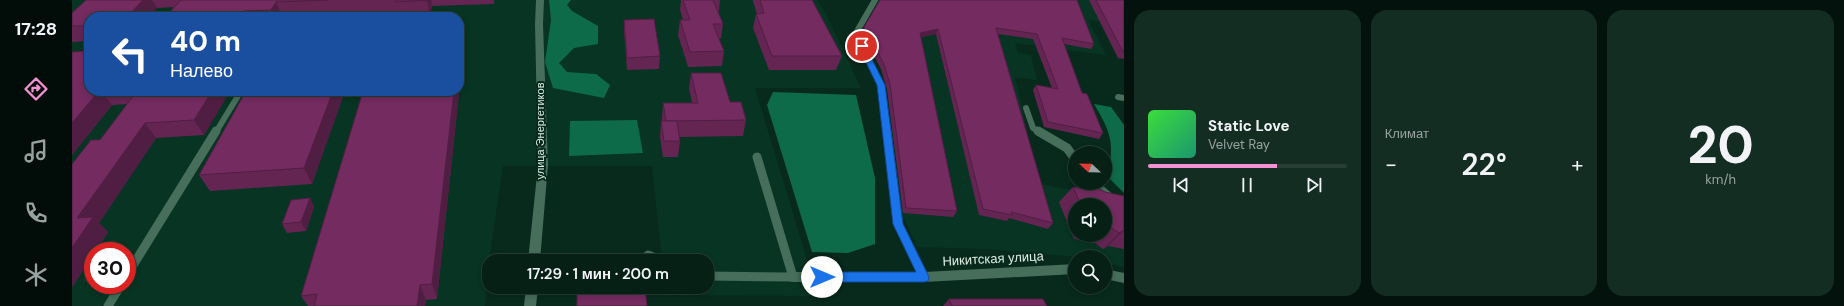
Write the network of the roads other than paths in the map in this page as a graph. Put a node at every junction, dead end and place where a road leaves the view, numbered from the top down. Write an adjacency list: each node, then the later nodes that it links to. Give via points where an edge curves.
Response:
1 (540, 0): 9 (street, улица Энергетиков, via 543,165)
2 (875, 0): 15 (lane, via 856,33 881,85 898,224)
3 (238, 96): 10 (lane)
4 (1026, 108): 5 (lane, via 1033,128)
5 (1068, 149)
6 (757, 157): 14 (lane)
7 (1101, 190): 8 (lane)
8 (1124, 210)
9 (535, 254)
10 (136, 260)
11 (1068, 269): 15 (street, Никитская улица)
12 (1112, 275): 16 (street)
13 (714, 276): 14 (lane)
14 (793, 277): 15 (street, Никитская улица)
15 (924, 277)
16 (1124, 278)
17 (115, 294): 19 (lane)
18 (531, 294): 20 (street)
19 (108, 306)
20 (530, 306)

